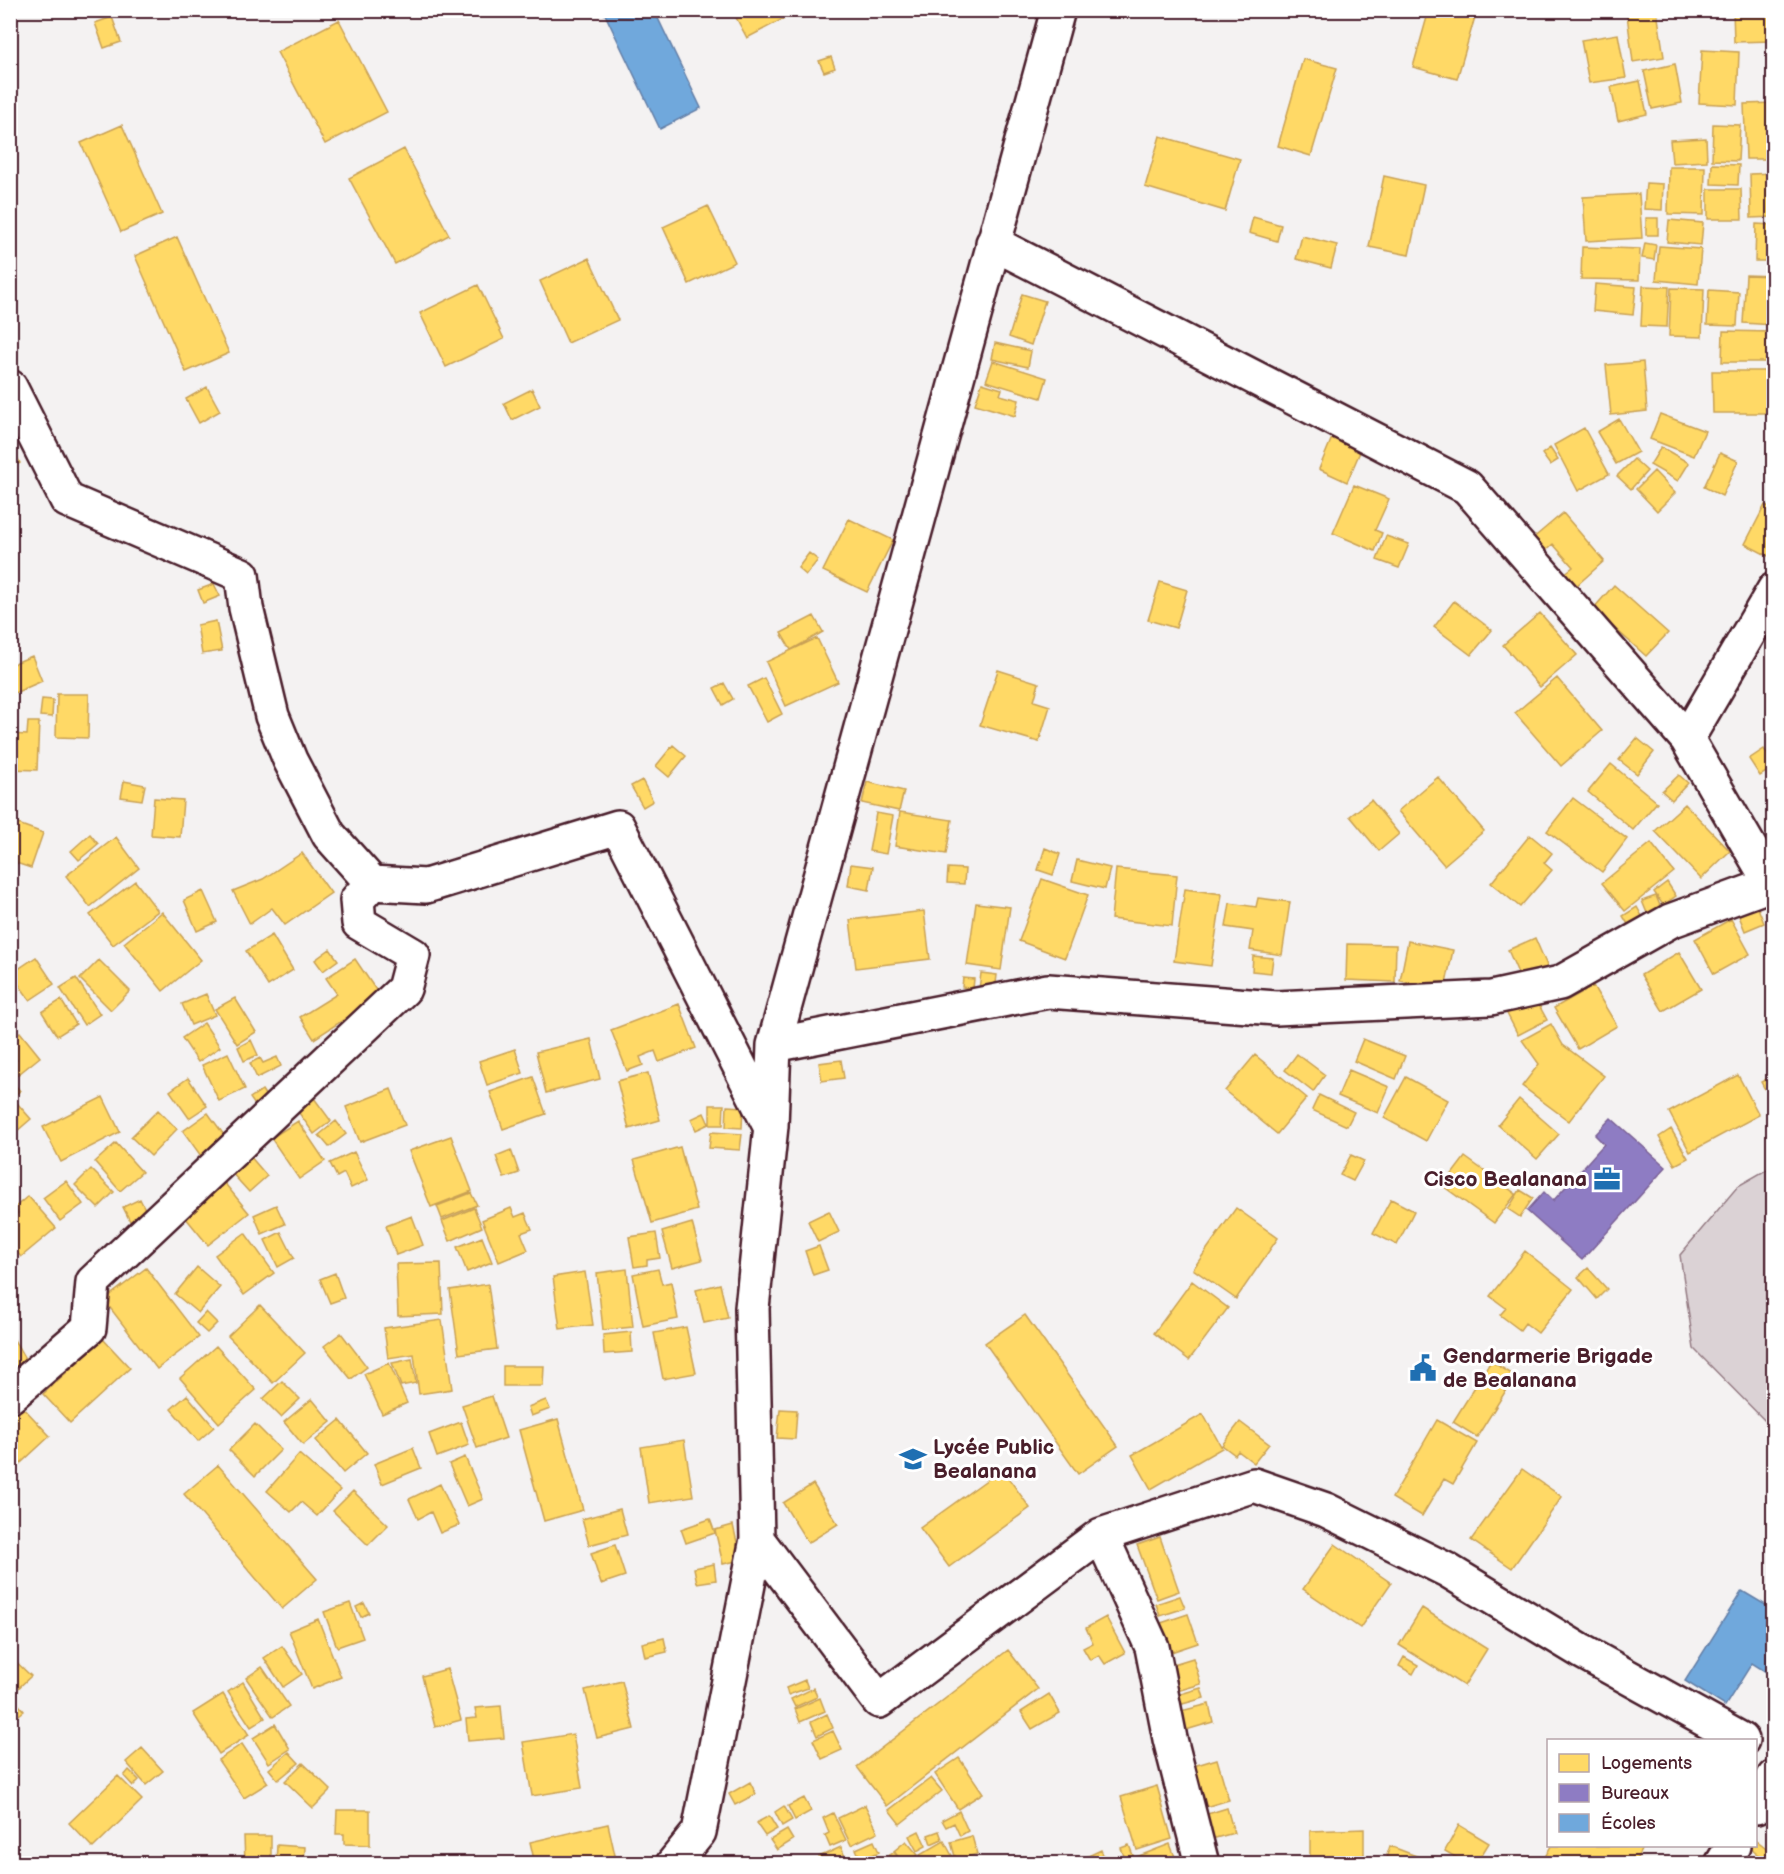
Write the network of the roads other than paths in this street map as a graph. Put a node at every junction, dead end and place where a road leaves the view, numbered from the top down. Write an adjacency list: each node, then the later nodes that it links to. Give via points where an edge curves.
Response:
1 (1058, 10): 2 (street)
2 (993, 243): 5 (street, via 1467,487); 8 (street)
3 (10, 387): 6 (street, via 66,500 242,575 272,716 290,760 329,835)
4 (1773, 590): 5 (street)
5 (1687, 739): 7 (street)
6 (372, 883): 9 (street, via 426,886 618,827); 10 (street, via 357,900 359,923 413,955 404,989 93,1282 89,1328)
7 (1772, 884): 8 (street, via 1670,921 1560,983 1491,998 1276,1008 1048,991)
8 (774, 1045): 9 (street)
9 (771, 1126): 12 (street, via 752,1308)
10 (10, 1396)
11 (1101, 1535): 12 (street, via 879,1701); 13 (street, via 1254,1485 1326,1510 1447,1570 1581,1651); 20 (street, via 1152,1647 1170,1739)
12 (756, 1539): 19 (street, via 699,1832)
13 (1740, 1739)
14 (1757, 1749): 15 (street)
15 (1773, 1758)
16 (1773, 1776): 17 (street)
17 (1757, 1804)
18 (1732, 1847): 21 (street)
19 (673, 1863)
20 (1202, 1863)
21 (1722, 1863)

